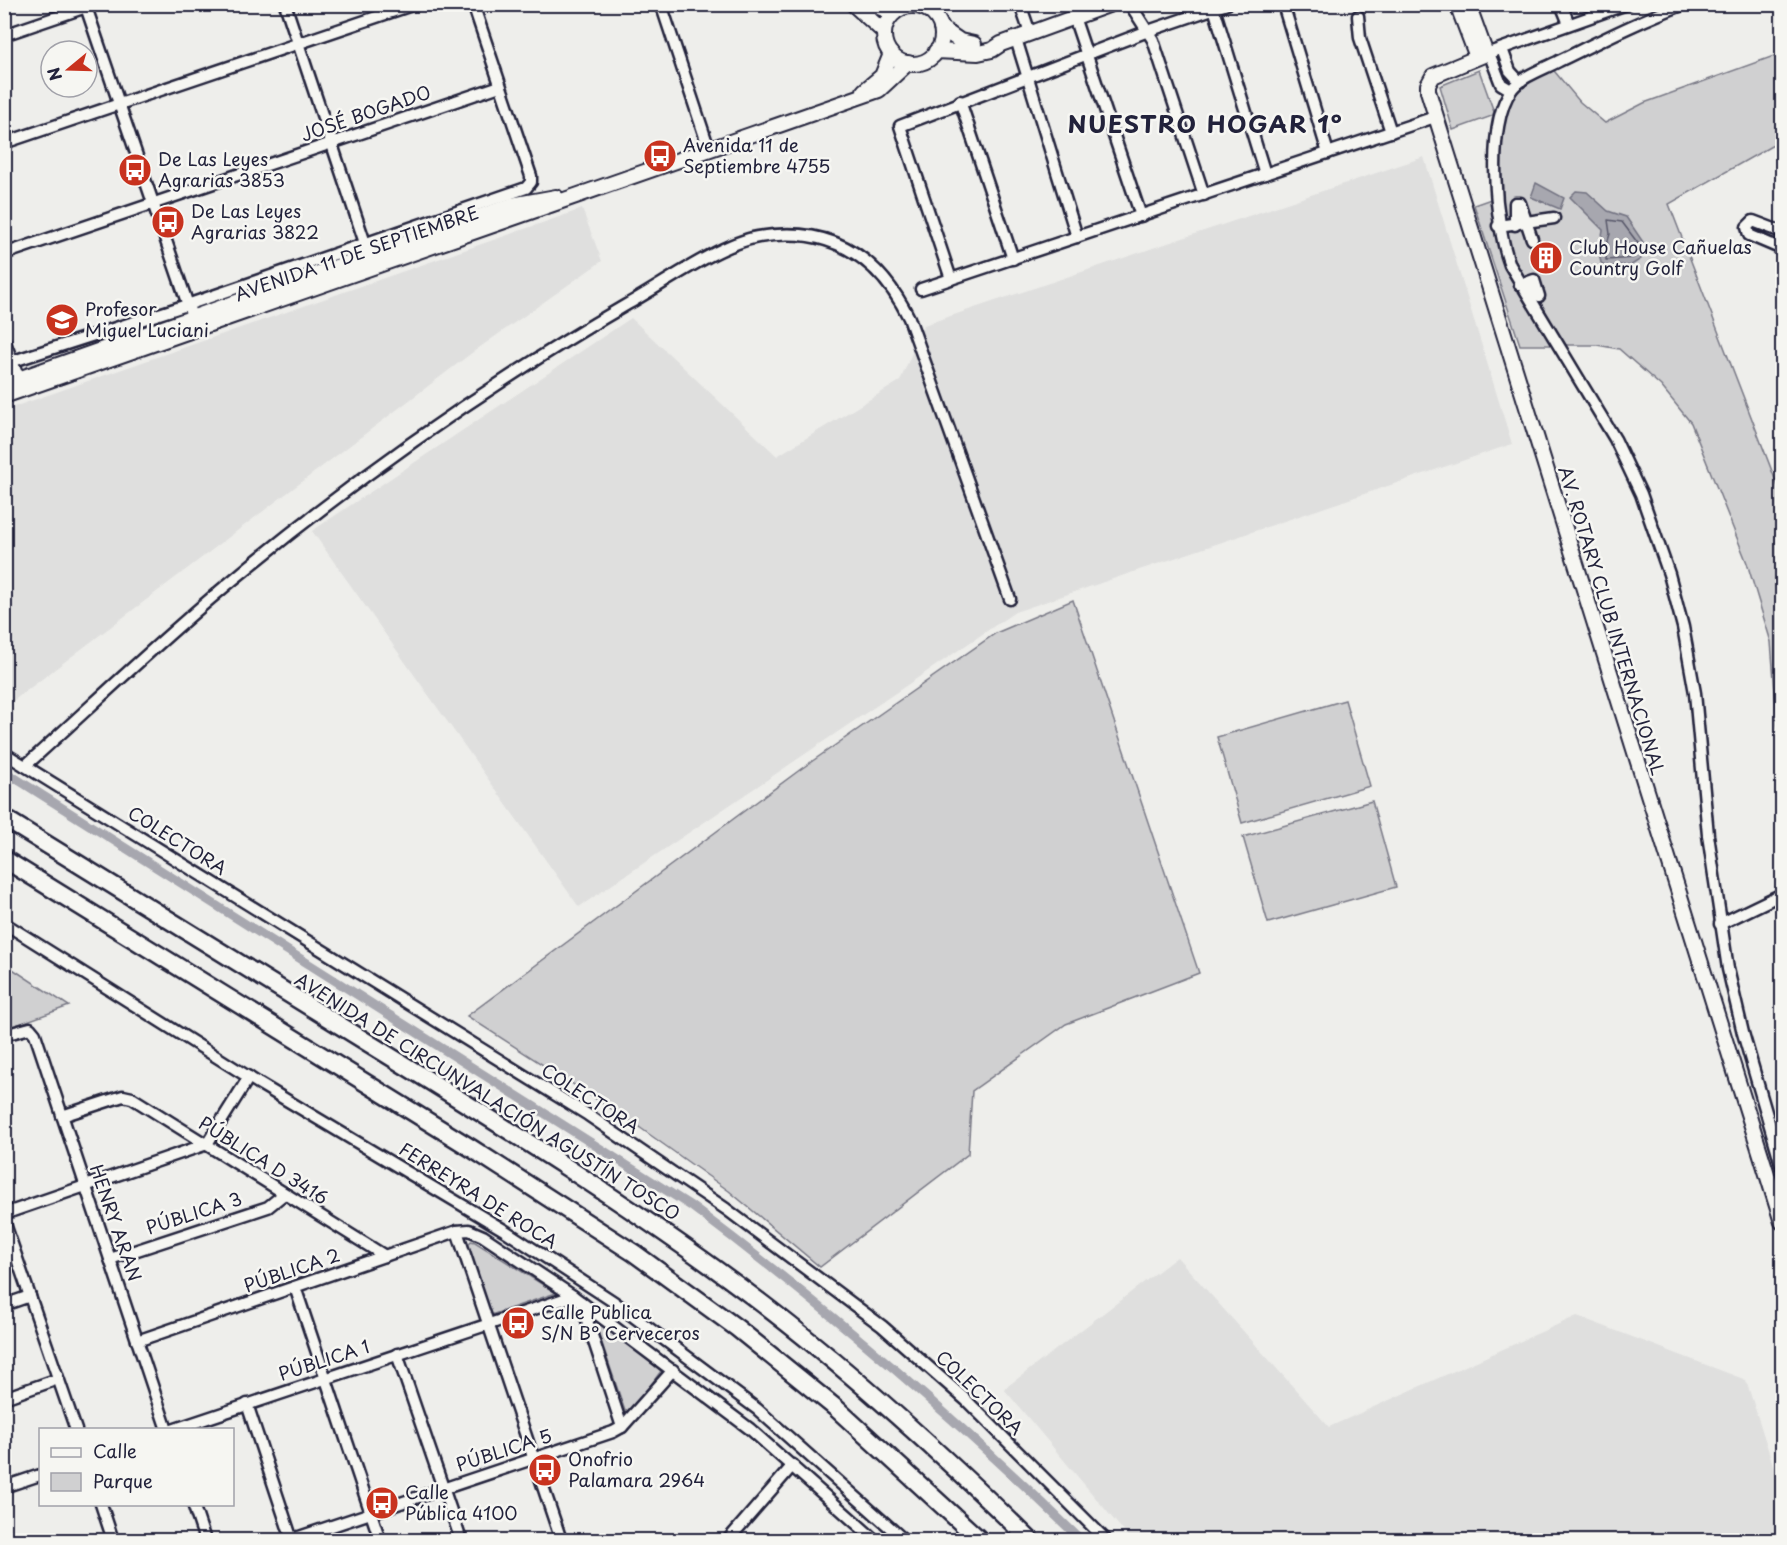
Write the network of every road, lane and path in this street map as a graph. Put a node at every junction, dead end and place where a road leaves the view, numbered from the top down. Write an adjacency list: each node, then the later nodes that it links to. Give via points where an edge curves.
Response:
1 (285, 4): 29 (street)
2 (415, 4): 29 (street)
3 (473, 4): 39 (street)
4 (661, 4): 48 (street)
5 (853, 4): 25 (main road)
6 (871, 4): 19 (main road)
7 (1020, 4): 26 (street)
8 (1111, 4): 21 (main road)
9 (1130, 4): 24 (street)
10 (1227, 4): 18 (street)
11 (1283, 4): 49 (street)
12 (1457, 4): 35 (main road)
13 (1468, 4): 35 (main road)
14 (1561, 4): 22 (street)
15 (1627, 4): 22 (street)
16 (1685, 4): 38 (street, via 1620,31)
17 (89, 6): 27 (street); 43 (street)
18 (1214, 7): 24 (street); 50 (street)
19 (894, 13): 23 (main road, via 909,6 925,9); 25 (main road)
20 (1358, 16): 45 (street, via 1360,38)
21 (1074, 17): 26 (main road); 34 (street)
22 (1569, 24): 31 (street)
23 (941, 28): 30 (main road, via 969,44); 32 (main road)
24 (1148, 31): 34 (street); 52 (street)
25 (884, 32): 33 (main road)
26 (1030, 33): 28 (main road)
27 (4, 35)
28 (1016, 39): 30 (main road); 37 (street)
29 (298, 44): 43 (street); 47 (street)
30 (1000, 44): 32 (main road, via 978,52)
31 (1502, 49): 35 (street); 38 (street, via 1510,71)
32 (936, 51): 36 (main road, via 926,60)
33 (891, 54): 36 (main road); 41 (main road, via 882,76)
34 (1088, 55): 37 (street); 54 (street)
35 (1484, 55): 40 (street, via 1501,84); 44 (main road, AV. ROTARY CLUB INTERNACIONAL, via 1430,80 1428,91)
36 (908, 63): 41 (main road, via 879,90)
37 (1027, 76): 42 (street); 59 (street)
38 (1520, 82): 40 (street)
39 (500, 86): 47 (street, JOSÉ BOGADO); 63 (street, via 531,183)
40 (1511, 90): 57 (street, via 1497,140)
41 (849, 99): 48 (main road, AVENIDA 11 DE SEPTIEMBRE)
42 (960, 101): 64 (street); 65 (street, via 900,126)
43 (119, 104): 46 (street); 53 (street)
44 (1435, 117): 45 (street); 95 (main road, AV. ROTARY CLUB INTERNACIONAL)
45 (1391, 132): 49 (street)
46 (4, 143)
47 (331, 143): 53 (street, JOSÉ BOGADO); 63 (street)
48 (709, 149): 51 (main road, AVENIDA 11 DE SEPTIEMBRE)
49 (1328, 153): 50 (street)
50 (1265, 174): 52 (street)
51 (584, 193): 63 (main road, AVENIDA 11 DE SEPTIEMBRE); 63 (main road, AVENIDA 11 DE SEPTIEMBRE, via 512,205)
52 (1204, 195): 54 (street)
53 (153, 203): 62 (street, JOSÉ BOGADO); 67 (street)
54 (1141, 216): 59 (street)
55 (1554, 218): 56 (street)
56 (1521, 224): 57 (street); 60 (street)
57 (1498, 226): 84 (street, via 1504,250 1615,439 1659,543 1683,627 1695,693)
58 (1782, 232): 61 (street, via 1753,221 1746,227 1749,235)
59 (1077, 237): 64 (street)
60 (1532, 239)
61 (1782, 249)
62 (4, 254)
63 (369, 255): 67 (street); 68 (main road, AVENIDA 11 DE SEPTIEMBRE)
64 (1013, 259): 65 (street)
65 (951, 279): 66 (street)
66 (921, 290)
67 (188, 305): 68 (street); 70 (street)
68 (194, 324): 71 (main road, AVENIDA 11 DE SEPTIEMBRE); 73 (main road, AVENIDA 11 DE SEPTIEMBRE)
69 (4, 340): 70 (street)
70 (8, 363): 71 (street)
71 (19, 379): 72 (main road, AVENIDA 11 DE SEPTIEMBRE)
72 (4, 384)
73 (4, 396)
74 (1010, 599): 76 (street, via 909,318 892,287 870,262 832,241 794,234 755,238 714,255 544,353 380,466 234,579)
75 (4, 753): 76 (street, COLECTORA)
76 (25, 766): 134 (street, COLECTORA, via 588,1115 789,1254 882,1326 966,1400)
77 (4, 806): 79 (highway)
78 (4, 818): 79 (highway, AVENIDA DE CIRCUNVALACIÓN AGUSTÍN TOSCO)
79 (63, 855): 133 (highway, AVENIDA DE CIRCUNVALACIÓN AGUSTÍN TOSCO, via 515,1134 660,1229 763,1304 864,1387)
80 (4, 859): 85 (highway)
81 (4, 871): 85 (highway, via 71,911)
82 (1782, 894): 84 (street)
83 (4, 923): 87 (street, FERREYRA DE ROCA)
84 (1720, 924): 90 (street, via 1743,1033)
85 (155, 952): 132 (highway, via 512,1173 643,1259 837,1409)
86 (4, 1035): 88 (street, HENRY ARAN, via 30,1028)
87 (249, 1077): 89 (street); 131 (street, FERREYRA DE ROCA, via 504,1230 614,1302 757,1409)
88 (62, 1116): 89 (street, PÚBLICA D 3416, via 123,1096); 91 (street, HENRY ARAN)
89 (207, 1144): 91 (street); 92 (street, PÚBLICA D 3416)
90 (1782, 1167)
91 (86, 1187): 93 (street); 98 (street, HENRY ARAN)
92 (284, 1194): 97 (street, PÚBLICA D 3416); 98 (street, PÚBLICA 3, via 267,1207)
93 (4, 1214)
94 (4, 1221): 100 (street)
95 (1782, 1222)
96 (457, 1232): 97 (street, PÚBLICA 2); 101 (street, via 469,1230 483,1236); 103 (street)
97 (385, 1256): 99 (street, PÚBLICA 2)
98 (110, 1259): 104 (street, HENRY ARAN)
99 (295, 1287): 104 (street, PÚBLICA 2); 107 (street)
100 (30, 1296): 102 (street); 108 (street)
101 (577, 1299): 103 (street, PÚBLICA 1); 106 (street); 111 (street)
102 (4, 1305)
103 (487, 1324): 105 (street, PÚBLICA 1); 115 (street)
104 (137, 1341): 113 (street, HENRY ARAN)
105 (397, 1354): 107 (street, PÚBLICA 1); 119 (street)
106 (673, 1370): 111 (street, PÚBLICA 5); 116 (street)
107 (325, 1377): 110 (street, PÚBLICA 1); 122 (street)
108 (58, 1379): 109 (street); 112 (street)
109 (4, 1398)
110 (247, 1404): 114 (street, PÚBLICA 1); 126 (street)
111 (622, 1427): 115 (street, PÚBLICA 5)
112 (75, 1428)
113 (168, 1428)
114 (175, 1428)
115 (532, 1459): 119 (street, PÚBLICA 5); 123 (street)
116 (793, 1465): 129 (street); 130 (street)
117 (39, 1475): 118 (street)
118 (4, 1487)
119 (443, 1488): 122 (street, PÚBLICA 5); 128 (street)
120 (102, 1506): 124 (street)
121 (194, 1506): 125 (street)
122 (371, 1513): 126 (street, PÚBLICA 5); 127 (street)
123 (562, 1538)
124 (113, 1540)
125 (205, 1540)
126 (291, 1540)
127 (380, 1540)
128 (461, 1540)
129 (728, 1540)
130 (875, 1540)
131 (904, 1540)
132 (980, 1540)
133 (1030, 1540)
134 (1106, 1540)

